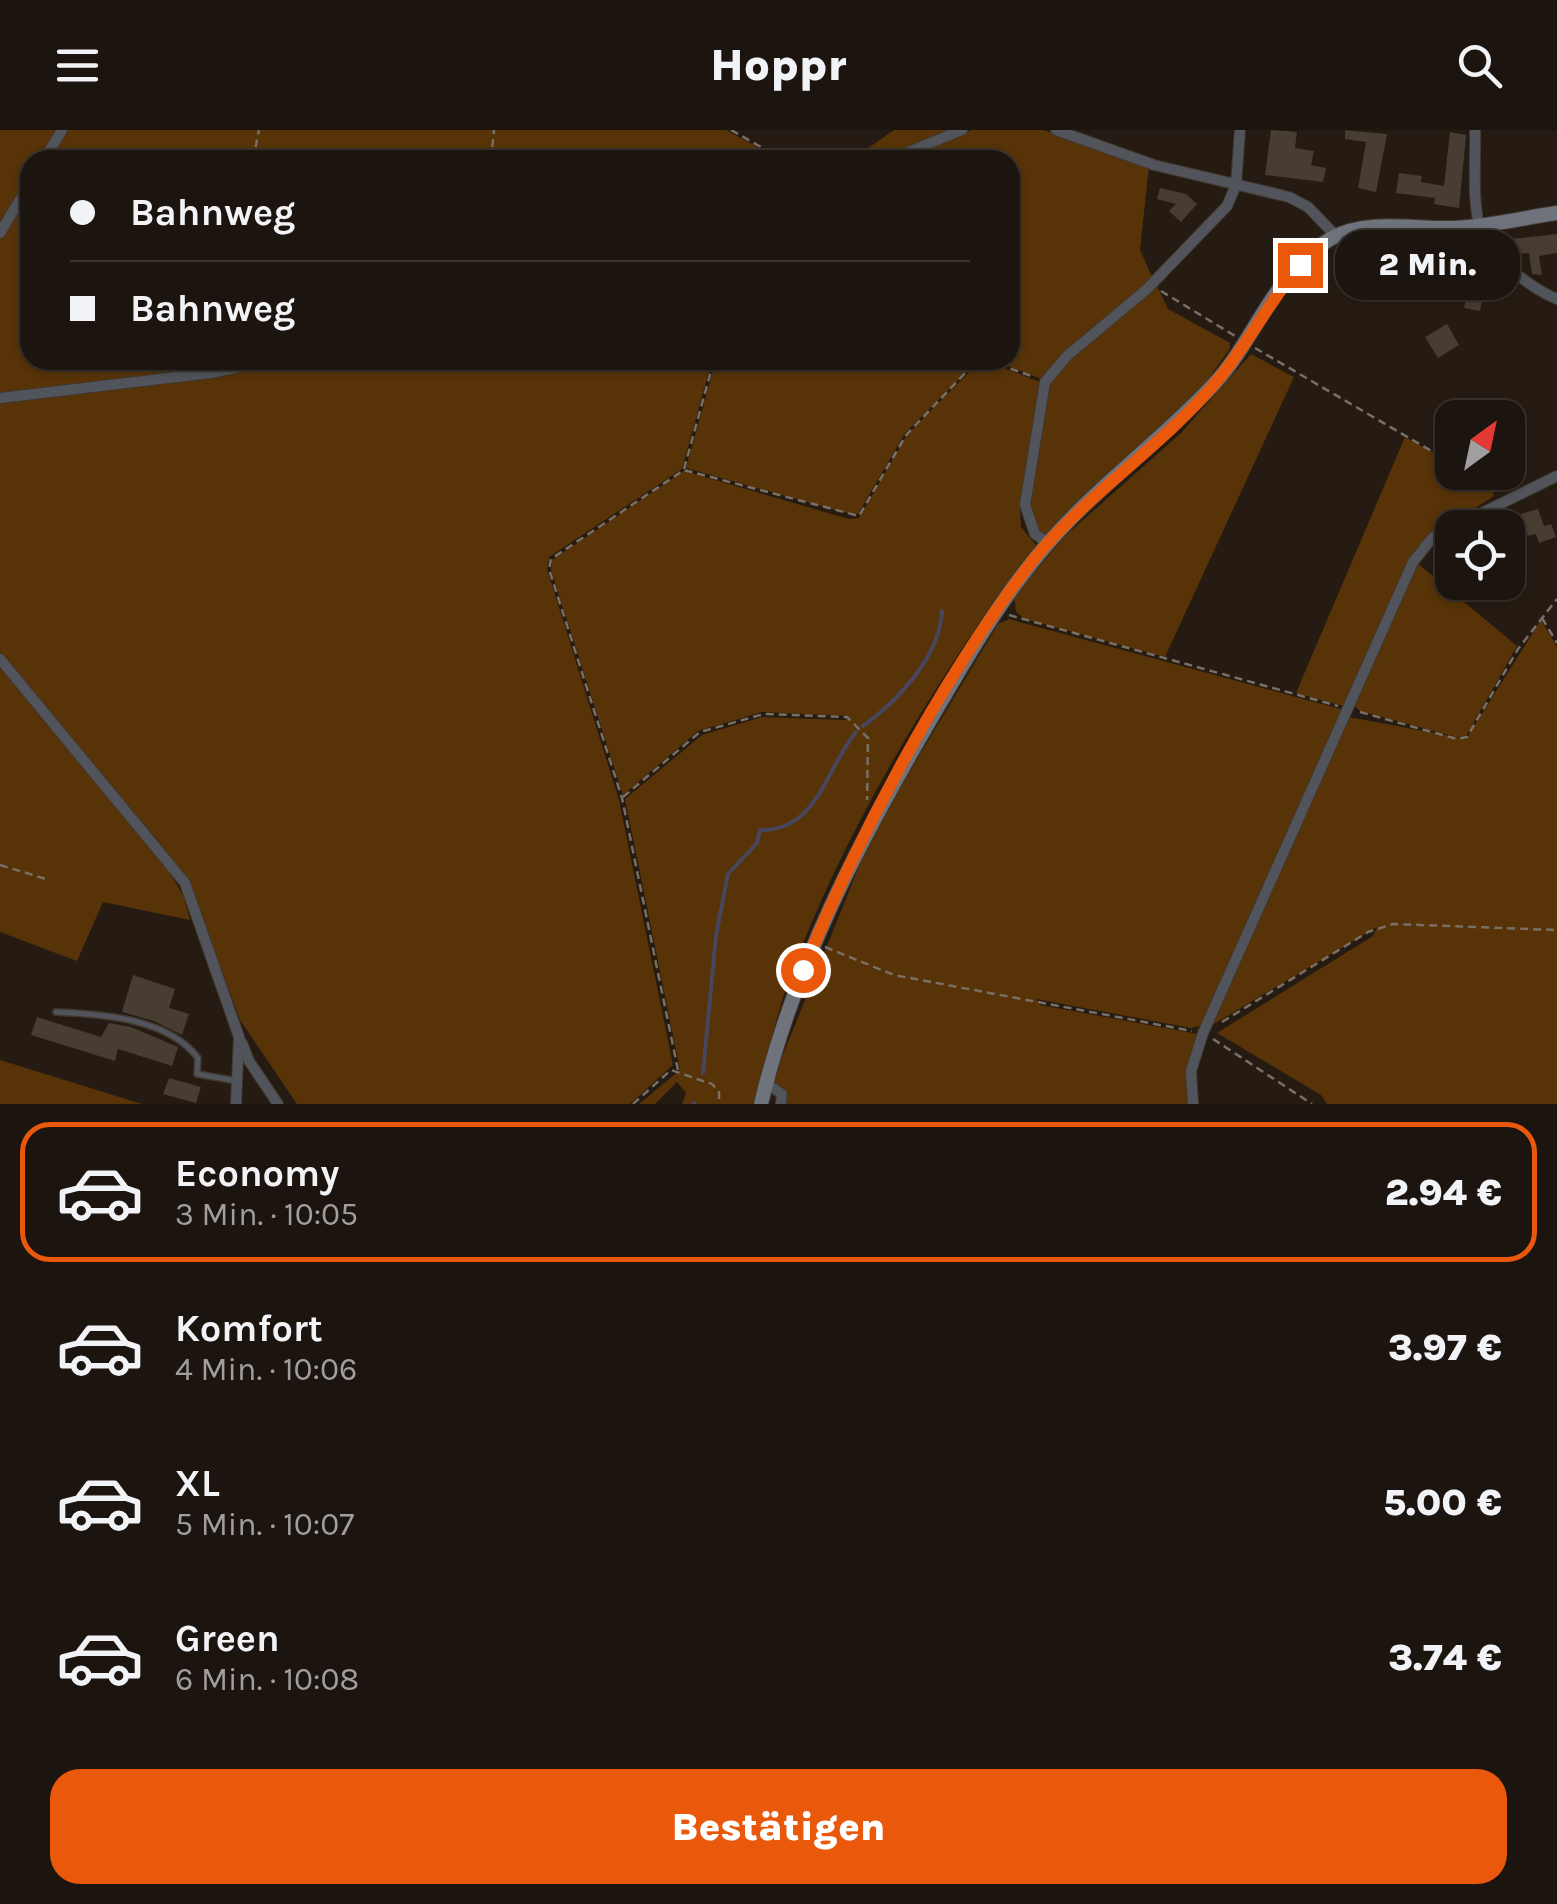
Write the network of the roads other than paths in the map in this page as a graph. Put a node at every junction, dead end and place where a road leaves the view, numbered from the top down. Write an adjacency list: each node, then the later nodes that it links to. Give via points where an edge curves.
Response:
1 (962, 130): 5 (street)
2 (1056, 130): 6 (street)
3 (1240, 130): 6 (street)
4 (1475, 130): 9 (street)
5 (913, 150)
6 (1236, 185): 11 (street, via 1308,207); 16 (street, via 1226,206 1152,285 1045,382 1025,505 1035,534)
7 (20, 201): 10 (street)
8 (1557, 212): 9 (main road)
9 (1479, 226): 11 (main road, via 1371,227); 12 (street, via 1538,291)
10 (0, 234)
11 (1336, 236): 16 (main road, via 1300,265 1217,381)
12 (1557, 299)
13 (225, 370): 14 (street)
14 (0, 398)
15 (1557, 476): 26 (street, via 1424,546 1203,1033 1191,1071)
16 (1048, 543): 21 (main road, via 998,611 837,888)
17 (0, 659): 19 (street, via 185,884)
18 (56, 1012): 20 (lane, via 108,1014 179,1040 198,1058 197,1074)
19 (240, 1037): 20 (street); 23 (street, via 248,1062)
20 (237, 1082): 22 (street)
21 (766, 1084): 24 (main road); 25 (street, via 782,1094)
22 (236, 1104)
23 (278, 1104)
24 (761, 1104)
25 (781, 1104)
26 (1193, 1104)

